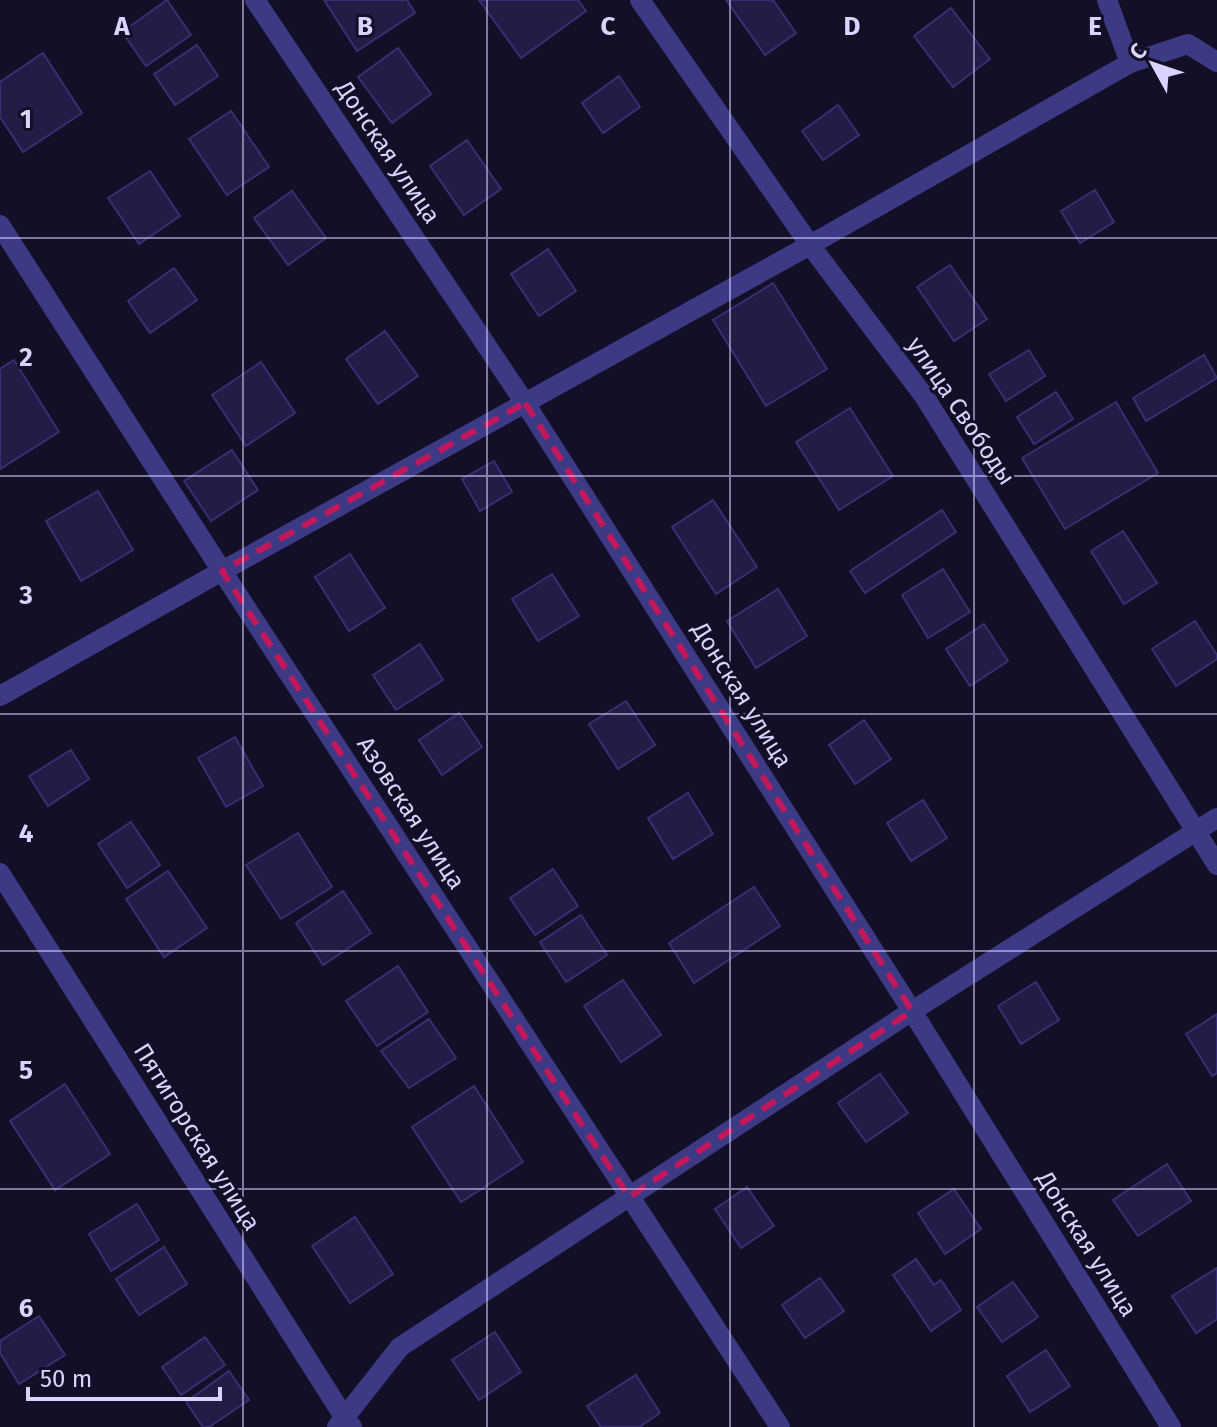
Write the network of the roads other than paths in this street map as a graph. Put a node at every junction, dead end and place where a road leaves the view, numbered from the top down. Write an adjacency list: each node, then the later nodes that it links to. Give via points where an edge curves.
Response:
1 (255, 0): 8 (street, Донская улица)
2 (640, 0): 7 (street, улица Свободы)
3 (1107, 0): 5 (street)
4 (1217, 62): 5 (street, via 1188,44)
5 (1130, 63): 7 (street)
6 (0, 225): 9 (street, Азовская улица)
7 (810, 245): 8 (street); 12 (street, улица Свободы, via 924,396)
8 (525, 403): 9 (street); 15 (street, Донская улица)
9 (222, 571): 10 (street); 16 (street, Азовская улица)
10 (0, 696)
11 (1217, 818): 12 (street)
12 (1196, 831): 13 (street, улица Свободы); 15 (street)
13 (1217, 865)
14 (0, 873): 17 (street, Пятигорская улица)
15 (912, 1011): 16 (street); 19 (street, Донская улица)
16 (629, 1197): 17 (street, via 400,1347); 18 (street, Азовская улица)
17 (344, 1424)
18 (780, 1427)
19 (1171, 1427)

